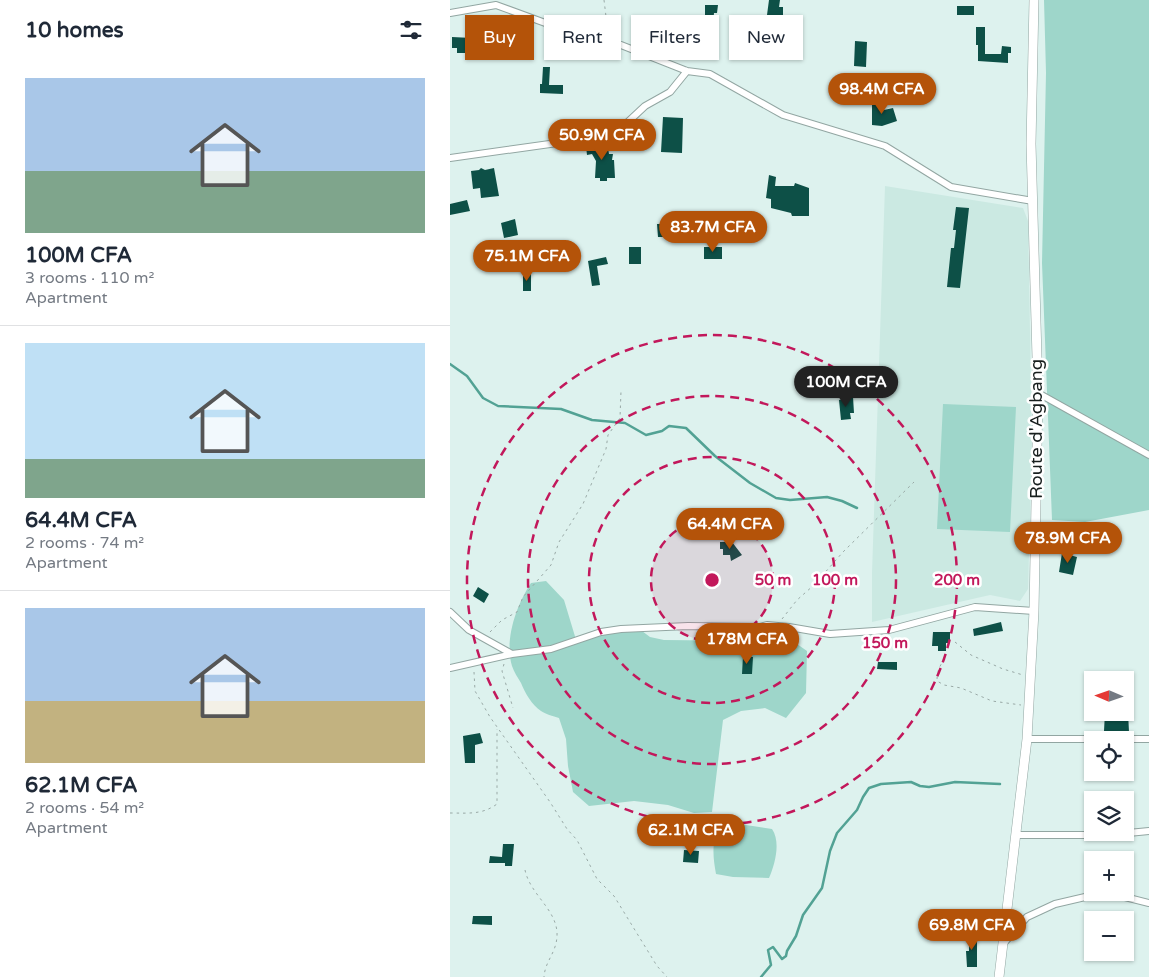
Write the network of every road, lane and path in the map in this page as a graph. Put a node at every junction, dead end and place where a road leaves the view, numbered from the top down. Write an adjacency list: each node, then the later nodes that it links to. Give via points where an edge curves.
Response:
1 (604, 0): 4 (path)
2 (1034, 0): 9 (main road, Route d'Agbang)
3 (450, 13): 5 (street, via 496,4)
4 (606, 15)
5 (544, 23)
6 (621, 46): 7 (street)
7 (686, 71): 8 (street, via 670,92 646,106 614,135); 9 (street, via 710,74 783,115 885,146 951,187)
8 (450, 158)
9 (1033, 201): 11 (main road, Route d'Agbang)
10 (621, 391): 17 (path, via 620,418 608,435 606,449 583,504 559,542 551,565 523,597 517,612 502,620)
11 (1038, 393): 12 (street); 14 (main road, Route d'Agbang)
12 (1149, 455)
13 (914, 482): 16 (path, via 797,600)
14 (1034, 611): 16 (street, via 975,607 889,630 830,634); 23 (main road, Route d'Agbang)
15 (450, 612): 17 (street, via 469,630)
16 (777, 626): 19 (street, via 621,628 552,648)
17 (484, 638): 19 (street)
18 (955, 642): 23 (path, via 971,655)
19 (509, 655): 21 (street); 25 (path, via 502,671)
20 (945, 659): 24 (path, via 937,675 937,681 944,686 961,688 992,701)
21 (473, 663): 22 (street); 26 (path, via 475,691)
22 (450, 668)
23 (1030, 678): 24 (main road, Route d'Agbang)
24 (1029, 707): 27 (main road, Route d'Agbang)
25 (512, 708)
26 (497, 728): 29 (path, via 496,804 488,811); 36 (path, via 577,840 597,879 614,896)
27 (1027, 739): 28 (street); 31 (main road, Route d'Agbang)
28 (1149, 740)
29 (450, 813)
30 (1149, 831): 31 (street, via 1108,835)
31 (1015, 834): 34 (main road, Route d'Agbang)
32 (526, 870): 35 (path, via 531,886 555,922 556,949)
33 (1149, 903): 34 (street, via 1113,894 1098,894 1055,904 1027,917)
34 (1003, 944): 37 (main road, Route d'Agbang)
35 (544, 977)
36 (667, 977)
37 (999, 977)

